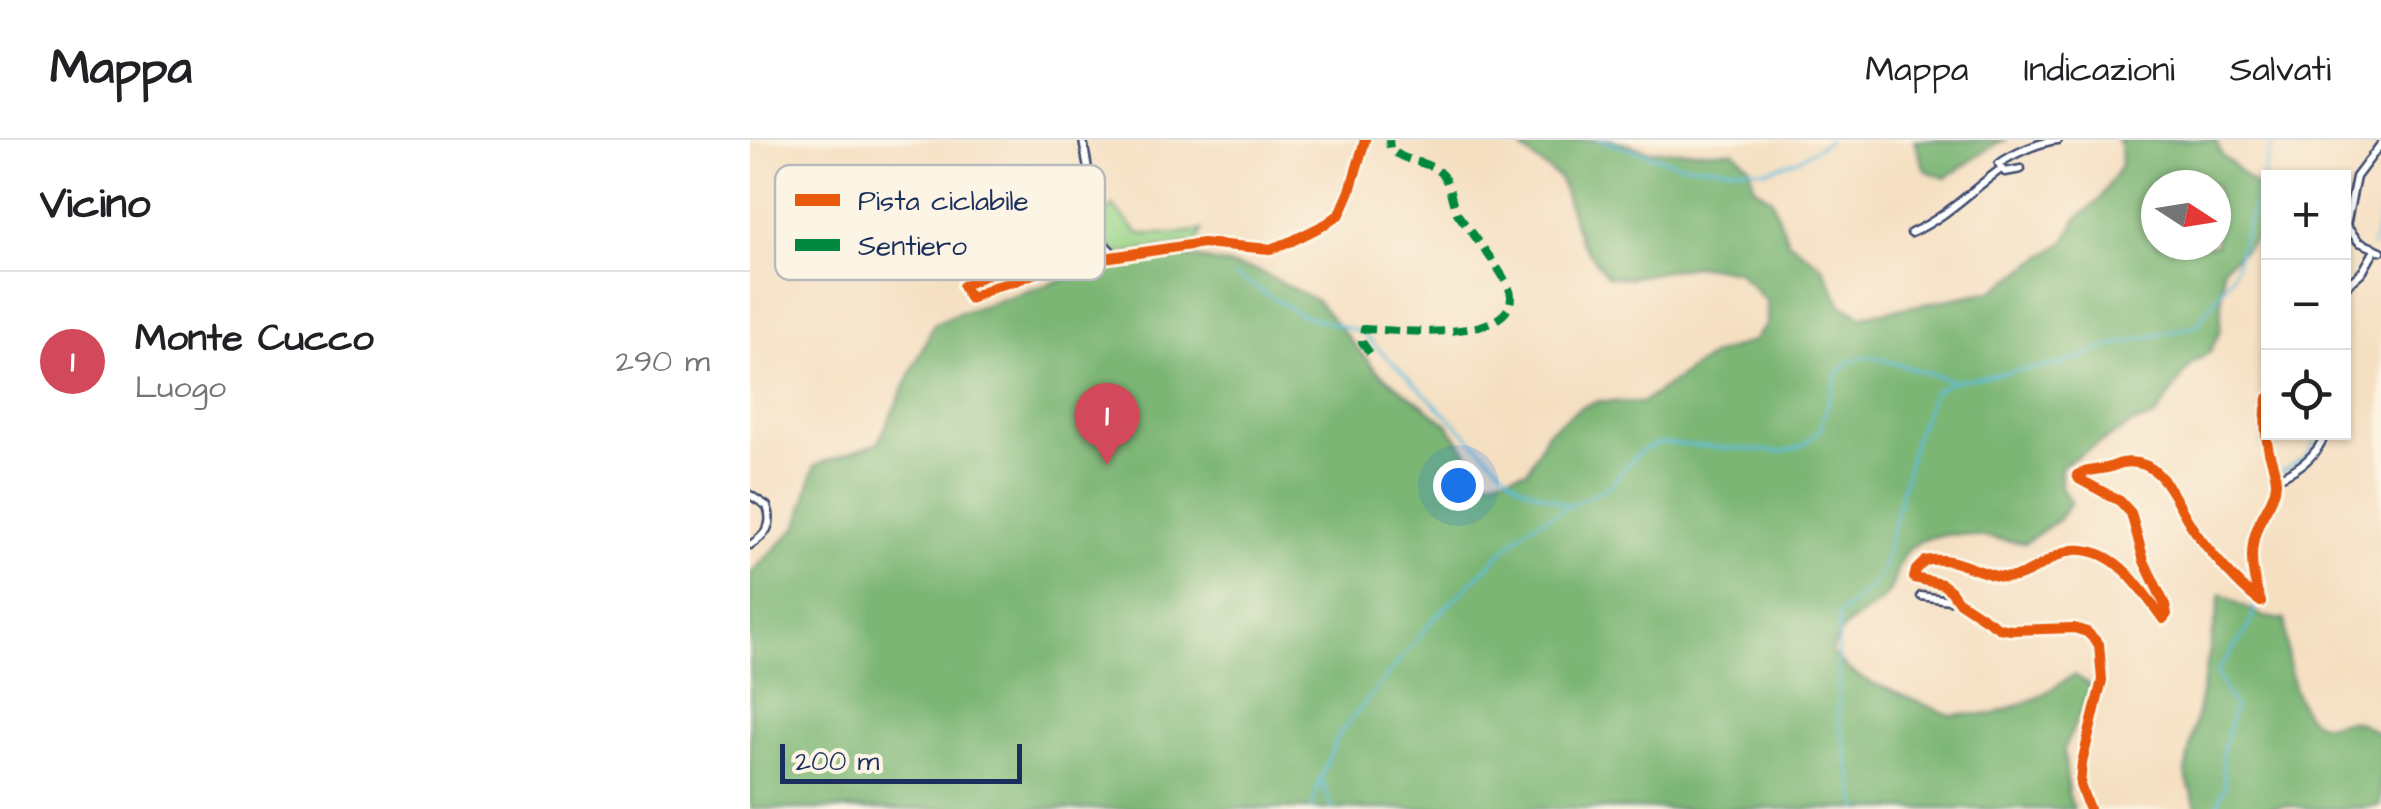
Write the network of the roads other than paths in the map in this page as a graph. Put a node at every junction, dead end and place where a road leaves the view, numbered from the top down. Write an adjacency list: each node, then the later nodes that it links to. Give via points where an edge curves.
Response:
1 (1083, 140): 5 (street)
2 (1364, 140): 13 (street, via 1340,214 1292,241 1270,249 1203,242)
3 (2058, 140): 6 (street, via 2008,157)
4 (2381, 144): 8 (street, via 2356,177)
5 (1087, 165)
6 (2001, 168): 7 (street); 9 (street, via 1958,206)
7 (2021, 169)
8 (2351, 202)
9 (1911, 232)
10 (2351, 236): 12 (street)
11 (1105, 245): 13 (street)
12 (2378, 250): 17 (street)
13 (1116, 256): 14 (street)
14 (1105, 258)
15 (976, 280): 16 (street, via 963,286 970,300)
16 (1012, 280)
17 (2351, 282)
18 (2267, 440): 20 (street)
19 (2324, 440): 20 (street, via 2308,461)
20 (2276, 479): 24 (street, via 2252,545 2261,602 2192,527 2165,480 2152,468 2124,462 2077,476 2131,513 2165,605 2163,619 2123,569 2102,556 2071,550 2014,577 1950,560 1925,561 1916,570 1914,578 1942,584)
21 (750, 495): 22 (street, via 771,517 765,534)
22 (750, 545)
23 (1921, 596): 24 (street)
24 (1958, 601): 25 (street, via 1998,628 2074,628 2099,644 2102,680 2080,784)
25 (2089, 809)

